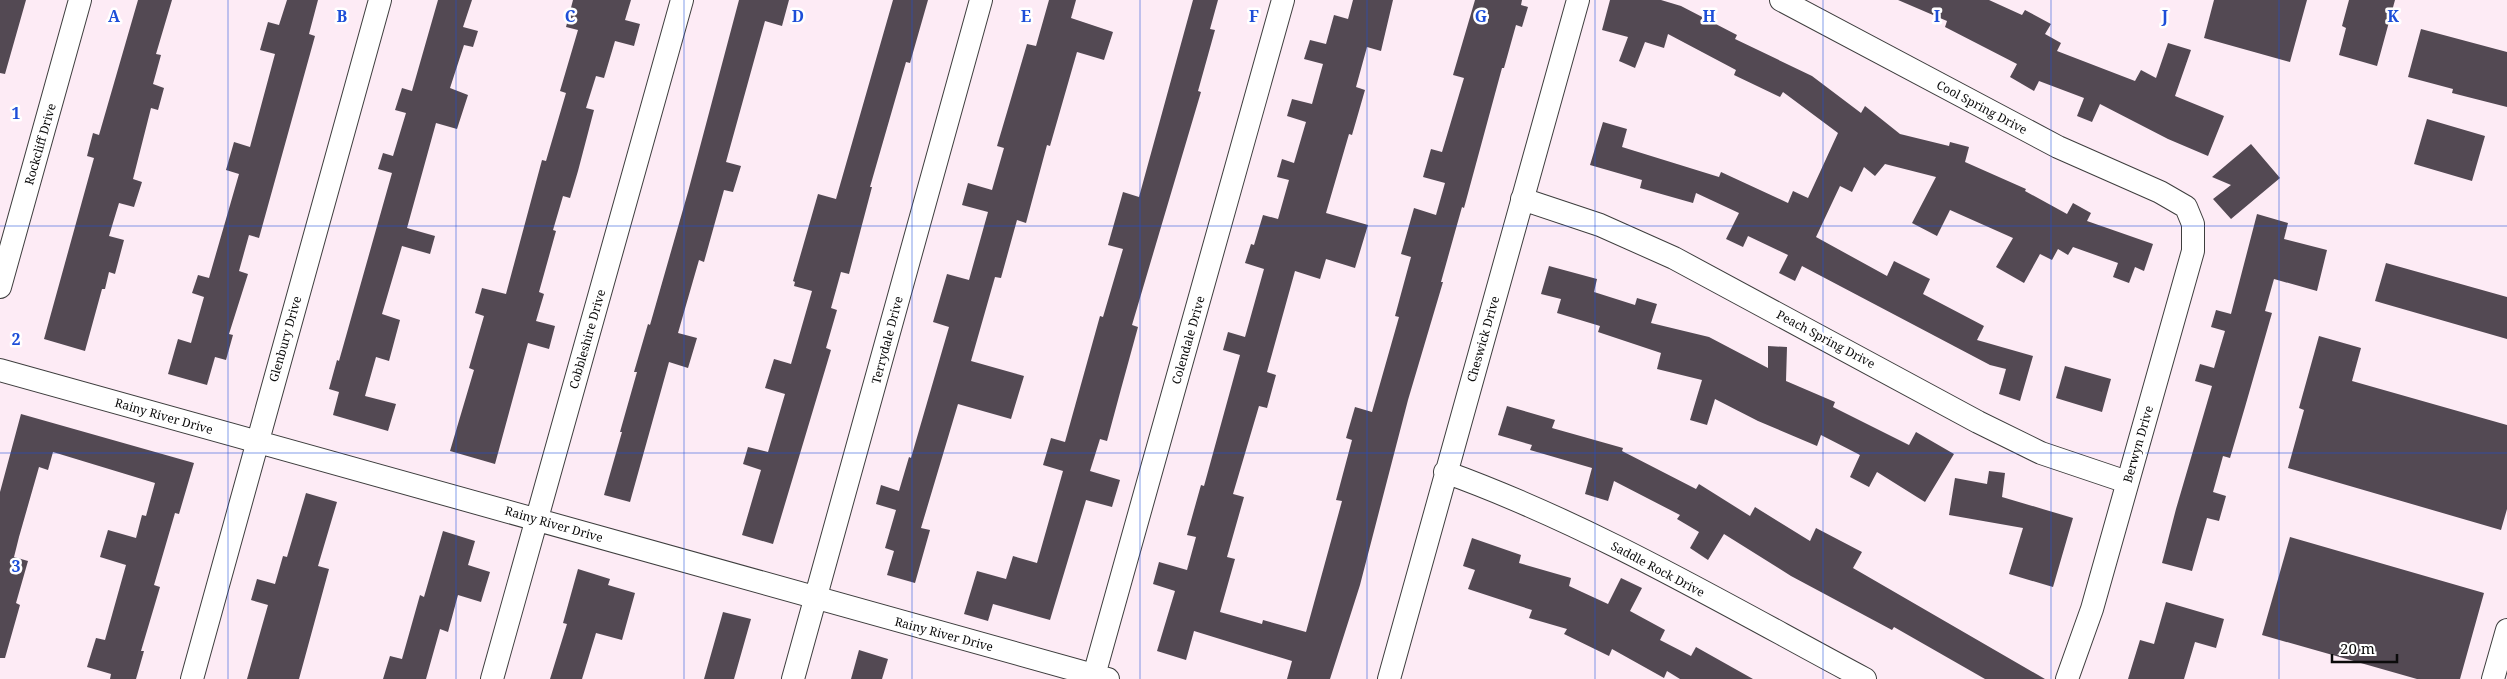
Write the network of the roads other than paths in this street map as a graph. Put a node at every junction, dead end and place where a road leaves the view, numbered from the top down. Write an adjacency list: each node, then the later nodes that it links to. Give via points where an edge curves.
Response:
1 (80, 0): 10 (street, Rockcliff Drive)
2 (380, 0): 12 (street, Glenbury Drive)
3 (682, 0): 15 (street, Cobbleshire Drive)
4 (981, 0): 16 (street, Terrydale Drive)
5 (1283, 0): 19 (street, Colendale Drive)
6 (1578, 0): 8 (street, Cheswick Drive)
7 (1781, 0): 9 (street, Cool Spring Drive, via 2058,147 2160,192)
8 (1522, 199): 13 (street, Cheswick Drive); 14 (street, Peach Spring Drive, via 1600,226 1674,258 2032,449)
9 (2186, 207): 14 (street, Berwyn Drive, via 2193,224 2193,251)
10 (0, 287)
11 (0, 370): 12 (street, Rainy River Drive)
12 (257, 442): 15 (street, Rainy River Drive); 20 (street, Glenbury Drive)
13 (1445, 472): 23 (street, Cheswick Drive); 24 (street, Saddle Rock Drive, via 1521,502 1619,548)
14 (2127, 482): 25 (street, Berwyn Drive, via 2092,609)
15 (536, 519): 16 (street, Rainy River Drive); 21 (street, Cobbleshire Drive)
16 (816, 598): 19 (street, Rainy River Drive); 22 (street, Terrydale Drive)
17 (2507, 630): 18 (street)
18 (2503, 657): 26 (street)
19 (1098, 678)
20 (192, 679)
21 (492, 679)
22 (793, 679)
23 (1389, 679)
24 (1865, 679)
25 (2067, 679)
26 (2493, 679)

